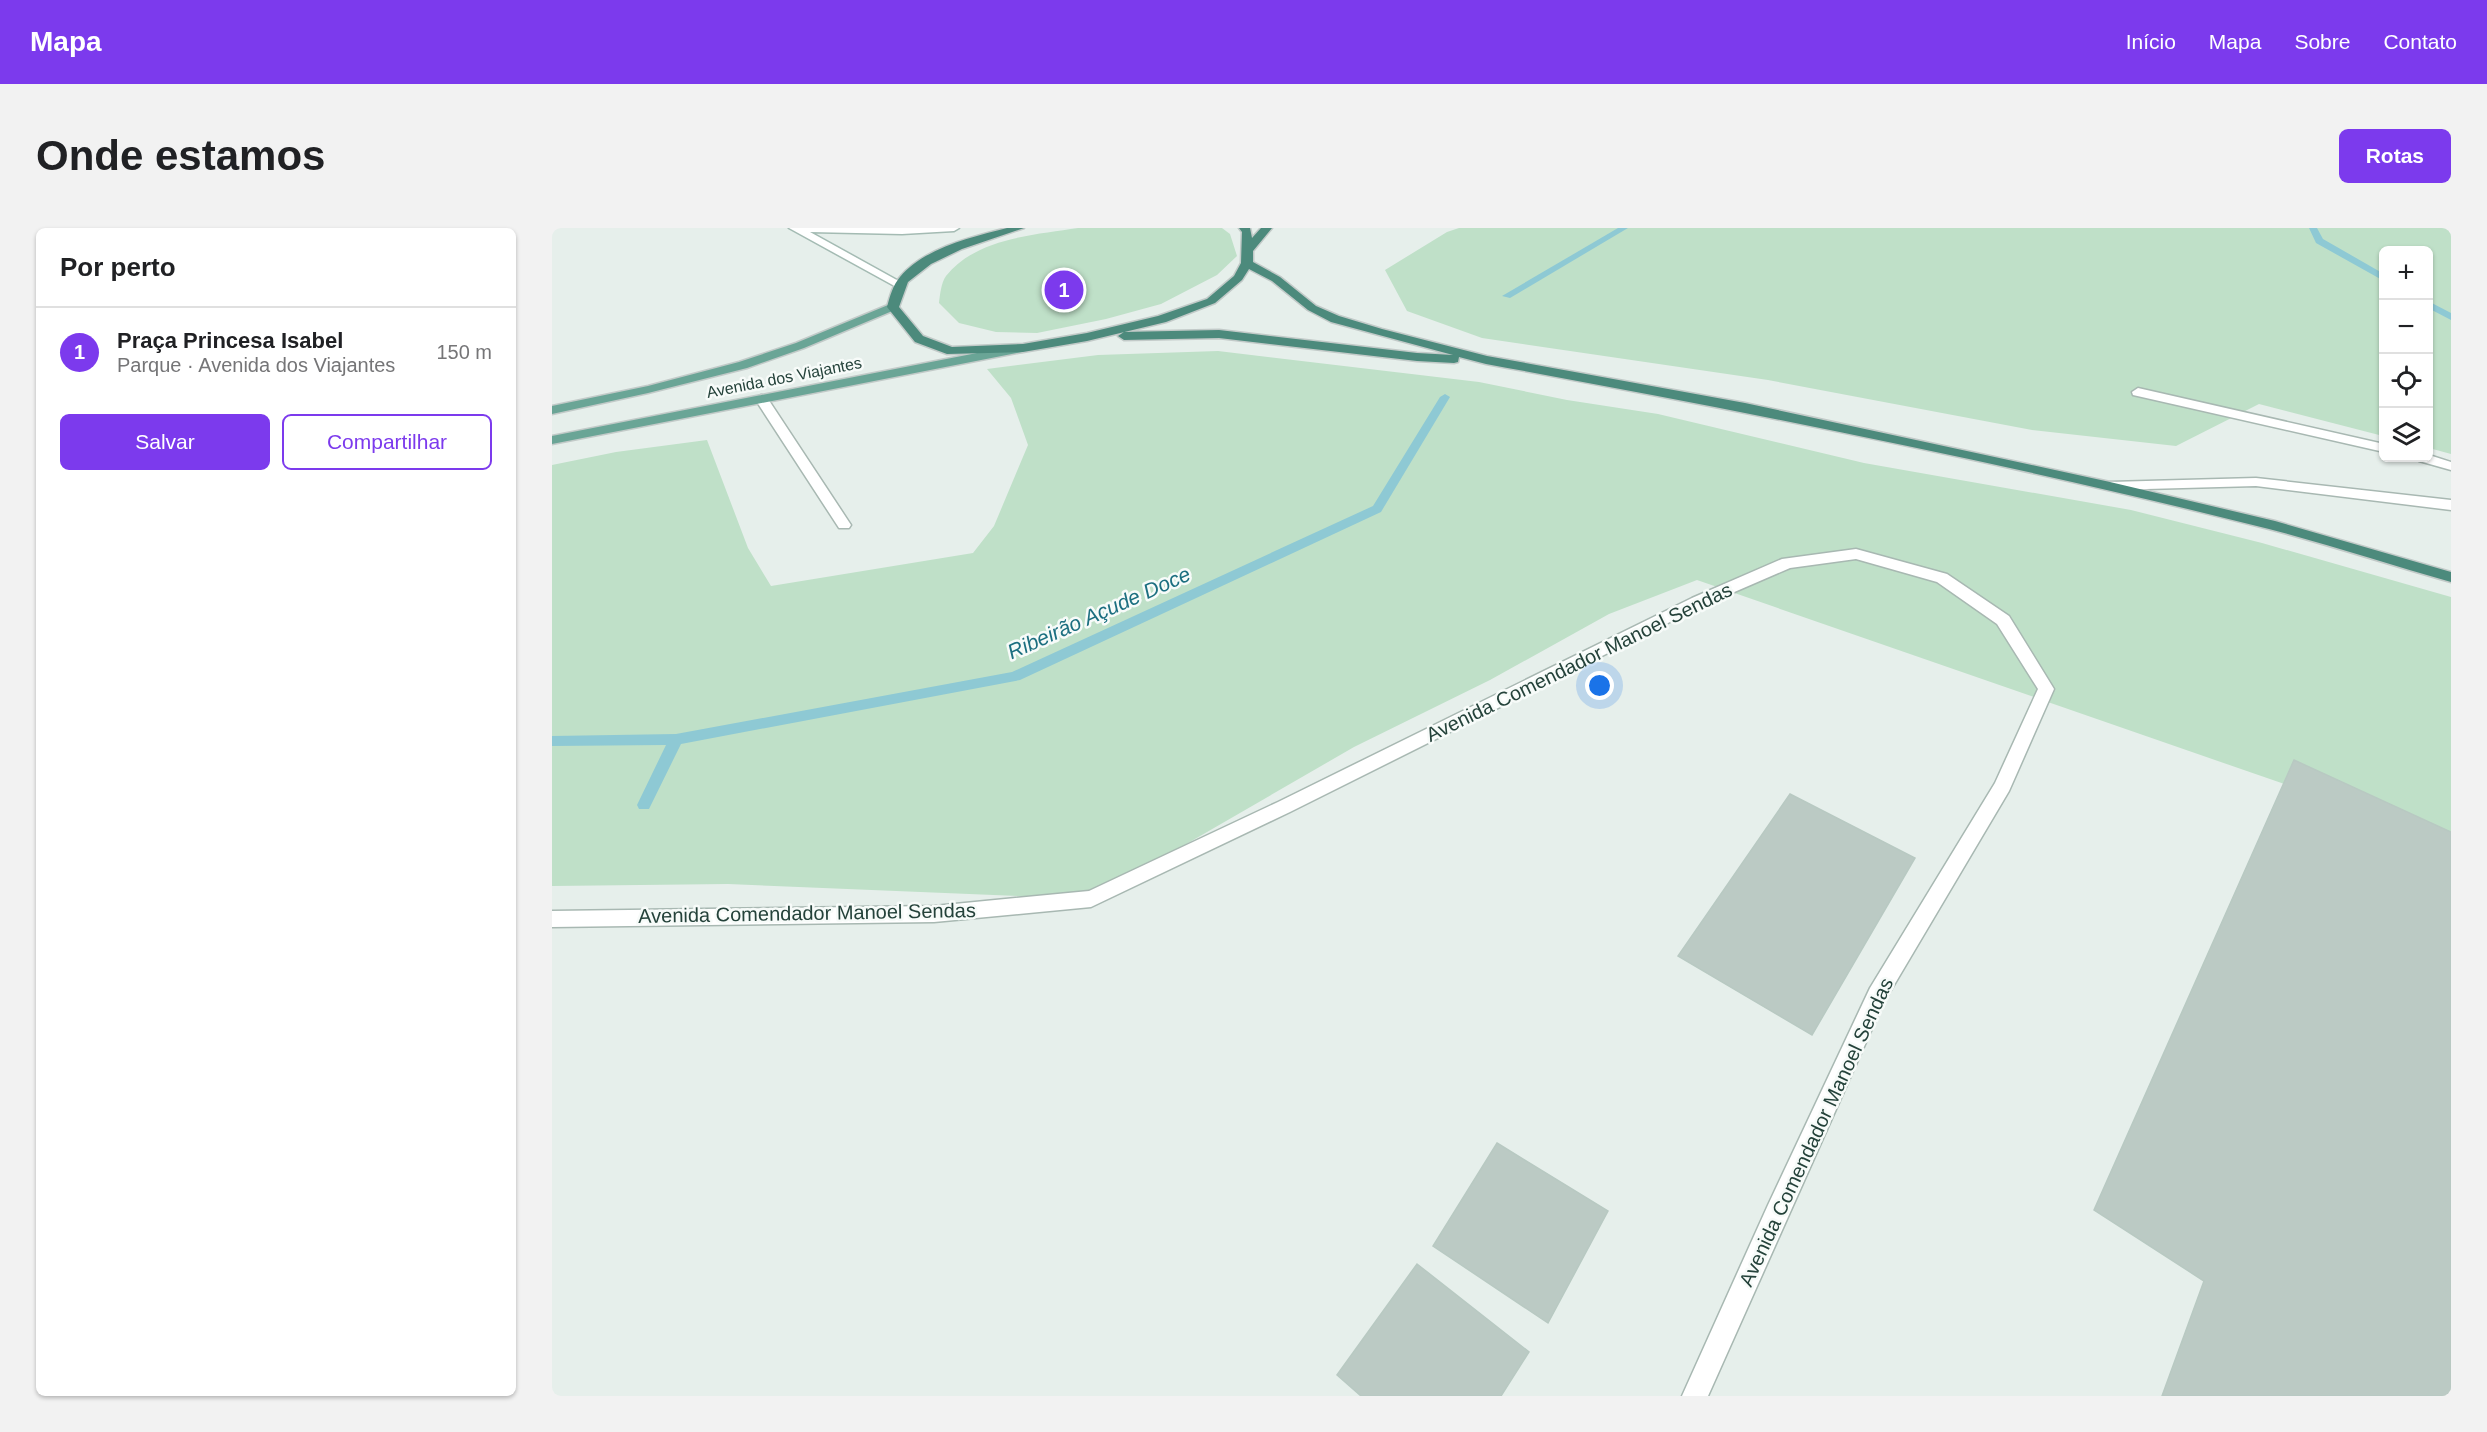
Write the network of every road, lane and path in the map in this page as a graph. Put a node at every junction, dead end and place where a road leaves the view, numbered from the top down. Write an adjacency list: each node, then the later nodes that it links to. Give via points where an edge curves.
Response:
1 (795, 228): 2 (street); 8 (street)
2 (954, 228)
3 (1019, 228): 8 (highway, via 979,238 938,256 907,275)
4 (1244, 228): 6 (highway)
5 (1267, 228): 6 (highway)
6 (1248, 249): 7 (highway)
7 (1247, 263): 10 (highway, via 1238,278 1212,301 1162,319); 12 (highway, via 1276,279 1312,308 1335,319)
8 (900, 286): 9 (highway)
9 (893, 307): 11 (highway, via 919,339 951,351); 15 (main road, Avenida dos Viajantes, via 745,364 642,392)
10 (1087, 337): 11 (highway); 12 (highway, via 1219,334 1417,357)
11 (1023, 348): 14 (main road, Avenida dos Viajantes)
12 (1486, 360): 20 (highway, via 1745,407)
13 (2138, 392): 17 (street)
14 (761, 399): 16 (main road, Avenida dos Viajantes); 22 (street)
15 (552, 410)
16 (552, 440)
17 (2379, 447)
18 (2433, 461): 19 (street)
19 (2451, 466)
20 (2110, 486): 21 (street, via 2256,482); 23 (highway, via 2275,526)
21 (2451, 504)
22 (844, 525)
23 (2451, 577)
24 (552, 919): 25 (street, Avenida Comendador Manoel Sendas, via 934,914 1091,899 1697,602 1787,563 1856,554 1942,578 2003,620 2046,689 2003,786 1877,995)
25 (1695, 1396)

